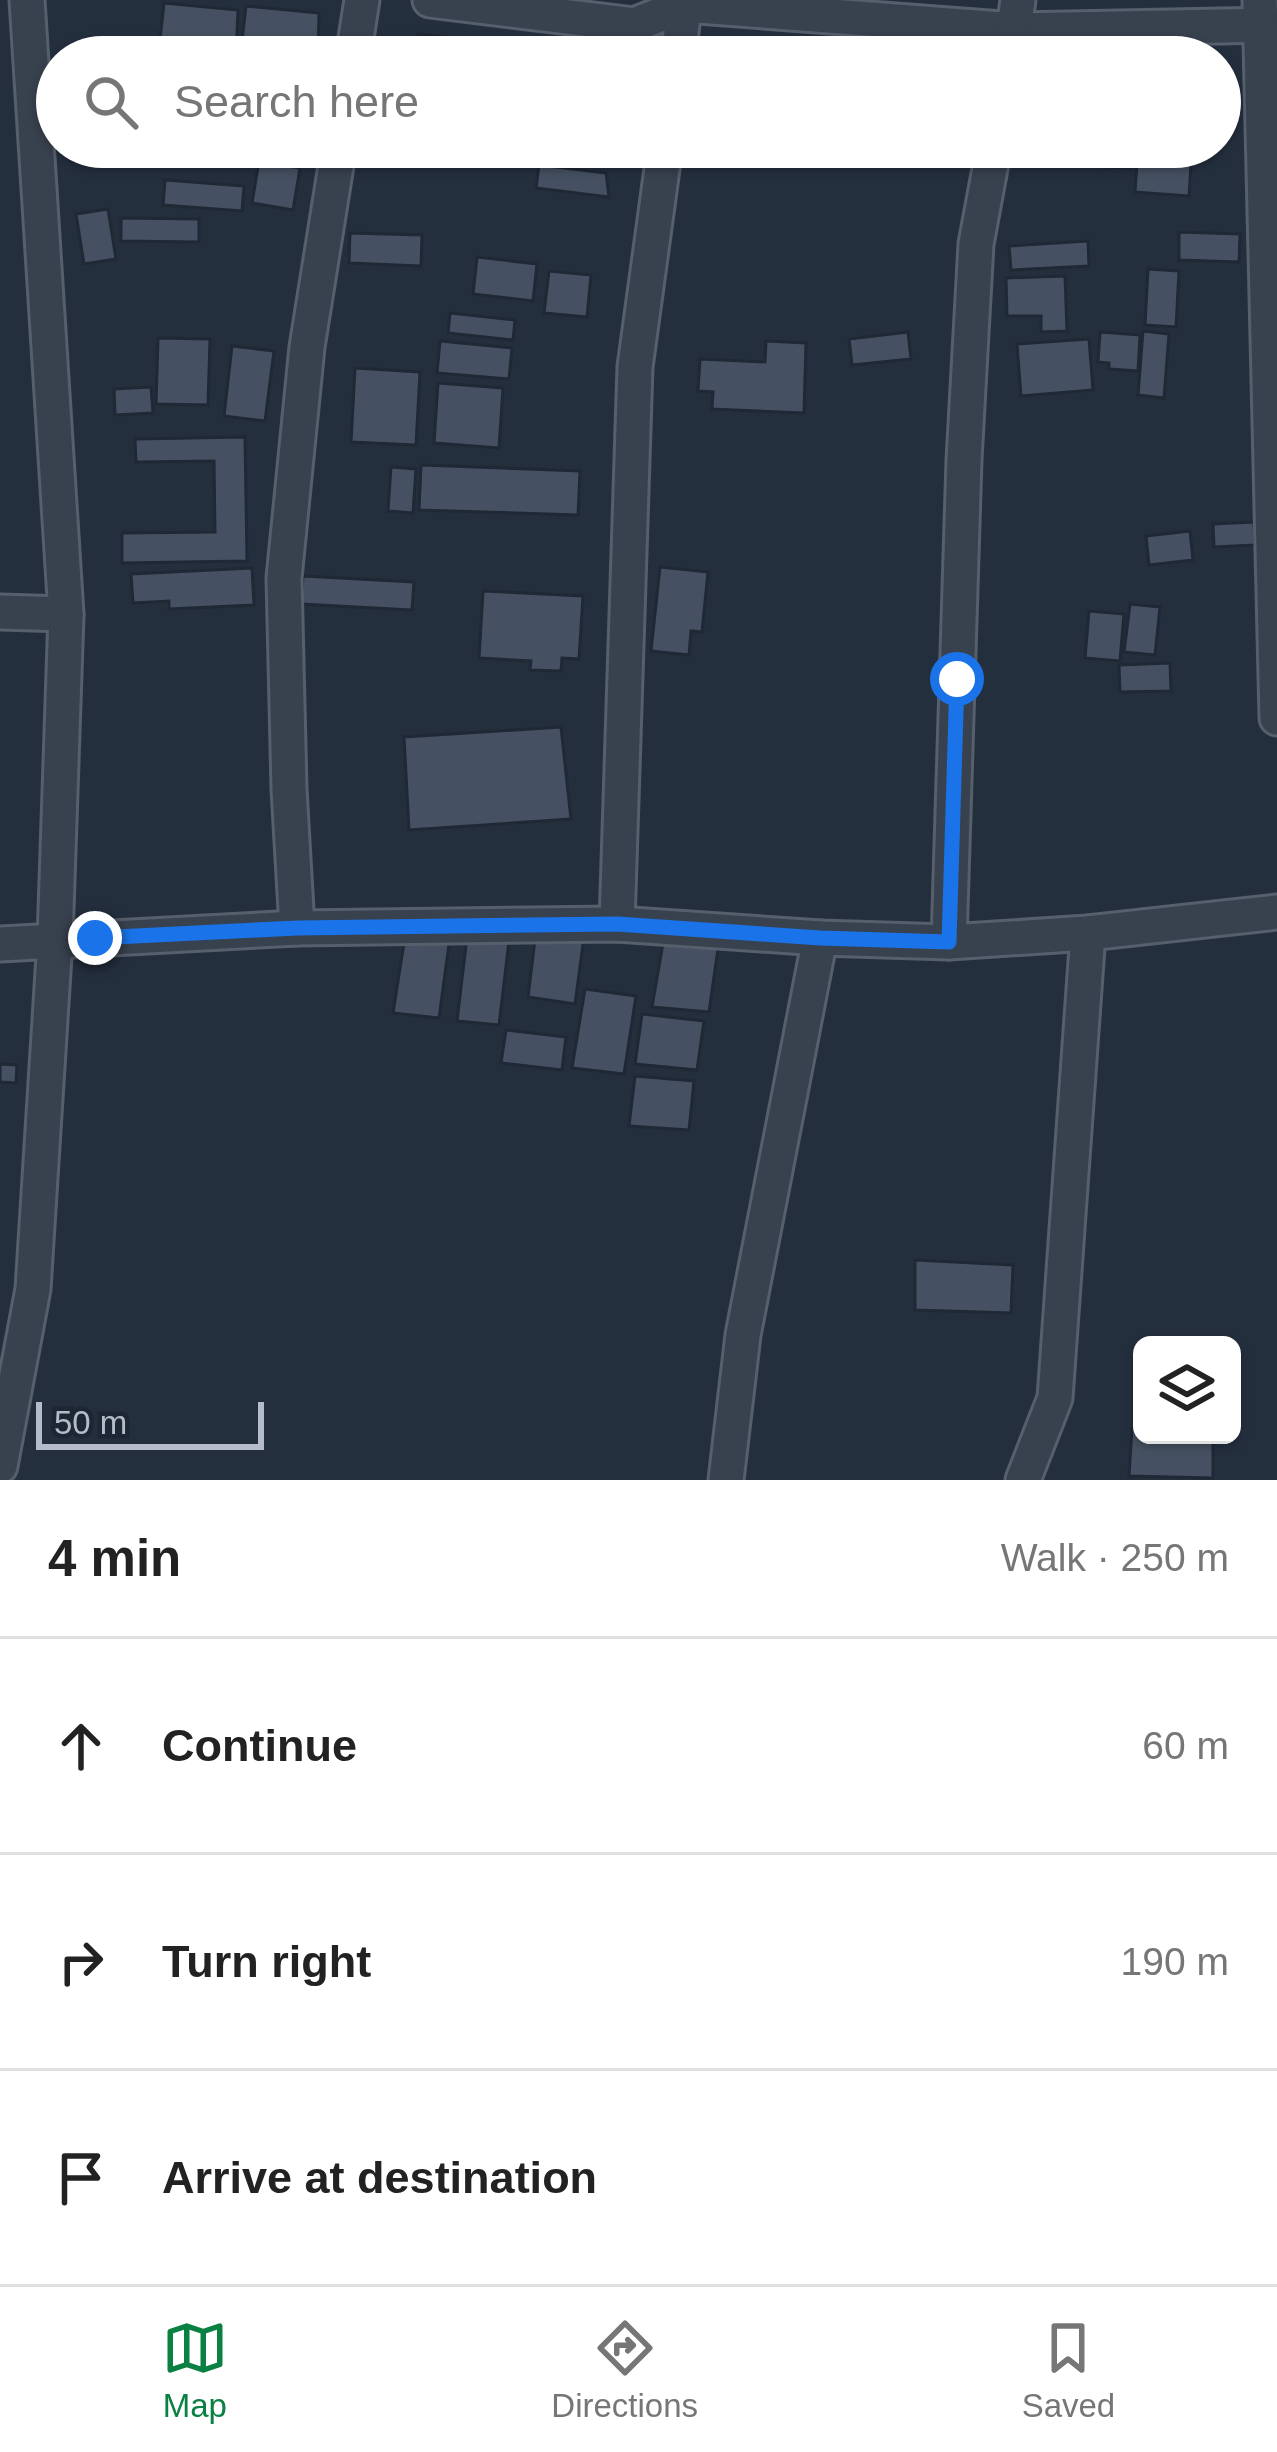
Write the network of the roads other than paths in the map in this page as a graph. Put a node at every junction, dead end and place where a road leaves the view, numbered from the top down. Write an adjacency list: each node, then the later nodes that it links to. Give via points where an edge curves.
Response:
1 (27, 0): 9 (street)
2 (362, 0): 7 (street)
3 (430, 0): 4 (street, via 634,25)
4 (685, 3): 6 (street); 8 (street)
5 (1266, 17): 6 (street); 16 (street)
6 (1014, 29)
7 (356, 36)
8 (681, 36)
9 (36, 145)
10 (37, 168): 15 (street)
11 (336, 168): 19 (street, via 307,347 284,578)
12 (662, 168): 18 (street, via 635,367)
13 (990, 168): 23 (street, via 976,244 964,460)
14 (0, 612): 15 (street)
15 (65, 614): 22 (street)
16 (1277, 718)
17 (1277, 912): 20 (street)
18 (617, 924): 19 (street); 21 (street)
19 (297, 928): 22 (street)
20 (1088, 933): 23 (street); 28 (street, via 1055,1398)
21 (820, 938): 23 (street); 27 (street, via 743,1335)
22 (55, 940): 24 (street); 25 (street)
23 (949, 942)
24 (0, 944)
25 (16, 1289): 26 (street)
26 (0, 1466)
27 (726, 1480)
28 (1023, 1480)

